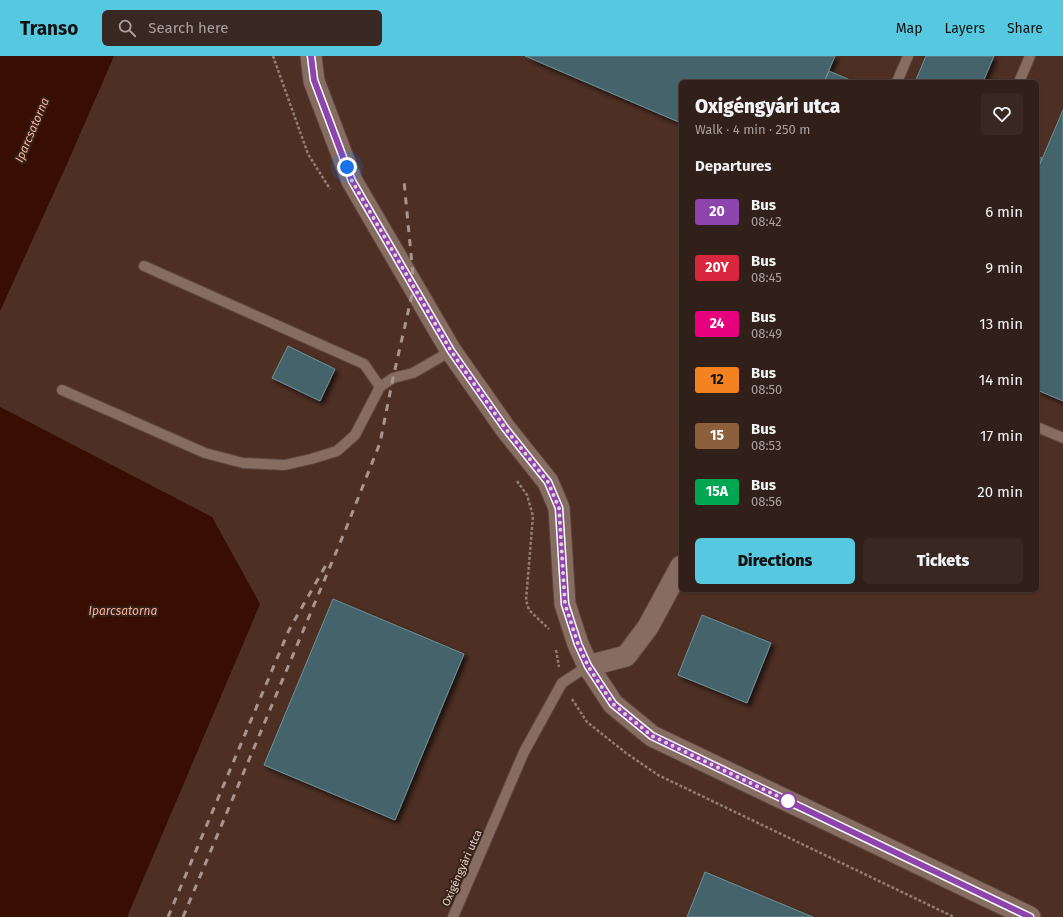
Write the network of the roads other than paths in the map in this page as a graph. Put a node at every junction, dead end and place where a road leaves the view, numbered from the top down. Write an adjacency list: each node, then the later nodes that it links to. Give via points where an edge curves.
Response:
1 (311, 56): 7 (street, via 314,80 352,181)
2 (908, 56): 4 (lane)
3 (1030, 56): 5 (lane)
4 (898, 80)
5 (1020, 80)
6 (144, 266): 8 (lane, via 364,364)
7 (451, 351): 8 (lane, via 413,373 393,378); 13 (street, via 505,428 548,482 559,508 565,604)
8 (380, 387): 9 (lane, via 355,435 337,451 285,464 243,463 205,453)
9 (62, 390)
10 (1039, 428): 11 (lane)
11 (1063, 438)
12 (679, 570): 13 (street, via 648,627 626,656)
13 (588, 666): 14 (lane, Oxigéngyári utca, via 562,683 524,752); 15 (street, via 613,704 652,736)
14 (453, 917)
15 (1030, 917)

